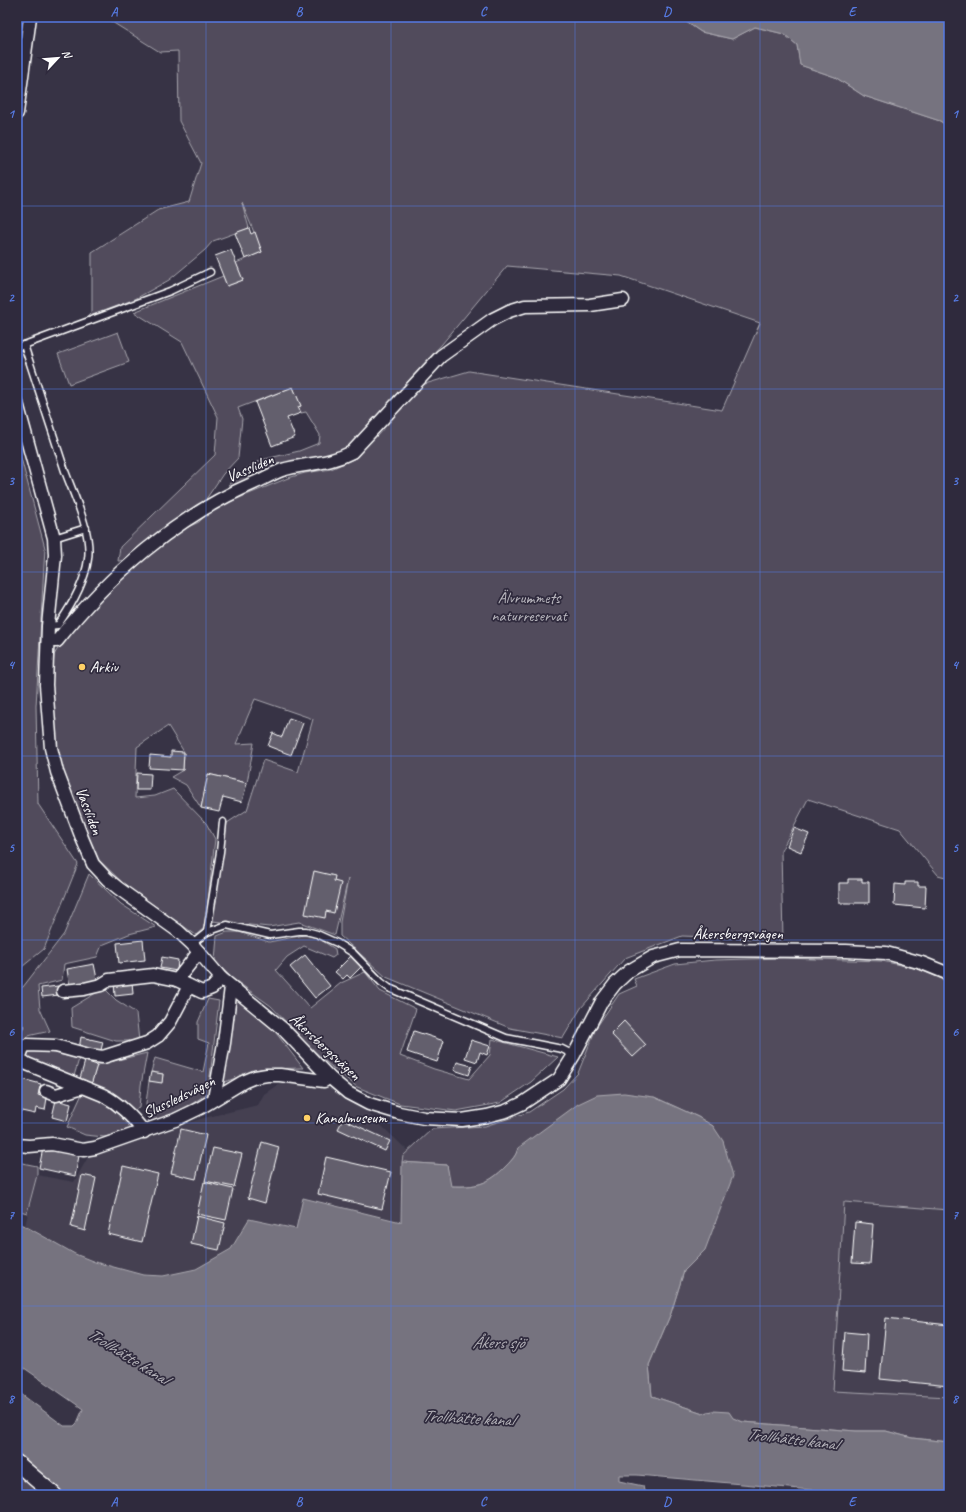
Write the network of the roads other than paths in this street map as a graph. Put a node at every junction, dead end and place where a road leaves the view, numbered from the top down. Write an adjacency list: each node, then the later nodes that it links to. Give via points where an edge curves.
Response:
1 (30, 17): 2 (street)
2 (17, 113)
3 (210, 272): 5 (lane, via 170,291)
4 (623, 300): 11 (street, Vassliden, via 590,305 525,306 508,311 441,356 352,452 334,460 282,470 204,507 132,563 90,602 57,642)
5 (24, 345): 6 (lane); 8 (lane)
6 (17, 347)
7 (17, 403): 9 (street, Vassliden)
8 (86, 528): 9 (lane); 10 (lane, via 89,558 82,582 72,605 58,625)
9 (54, 538): 10 (street, Vassliden, via 55,555)
10 (48, 626): 11 (street, Vassliden)
11 (48, 641): 14 (street, Vassliden, via 46,685 51,748 57,772 89,856 107,879 178,931)
12 (224, 822): 13 (lane)
13 (207, 932): 14 (lane); 21 (lane, via 227,925 270,935 299,931 317,934 353,953 389,988 506,1038 562,1049)
14 (196, 948): 16 (street, Åkersbergsvägen); 17 (street)
15 (949, 974): 21 (street, Åkersbergsvägen, via 886,953 680,950 647,960 615,984 602,1001)
16 (221, 978): 18 (street, via 212,988 202,992); 19 (street, Åkersbergsvägen)
17 (177, 980): 18 (street); 20 (street, via 146,975 109,980 84,989)
18 (189, 986): 23 (street, via 170,1022 148,1043 103,1057 43,1044 27,1045 23,1048 20,1056 27,1064)
19 (231, 987): 22 (street, Åkersbergsvägen, via 282,1029); 25 (street)
20 (63, 990)
21 (574, 1055): 22 (street, Åkersbergsvägen, via 559,1078 523,1103 494,1115 462,1120 424,1118 369,1104 348,1093)
22 (329, 1076): 25 (street, Slussledsvägen, via 324,1081 280,1075 256,1077)
23 (83, 1087): 24 (street, via 66,1094 56,1095); 26 (street, via 113,1100 133,1117)
24 (46, 1091)
25 (214, 1099): 26 (street, Slussledsvägen, via 175,1120)
26 (144, 1132): 27 (street, Slussledsvägen, via 83,1150 52,1144)
27 (17, 1145)
28 (17, 1463): 29 (street)
29 (54, 1495)

